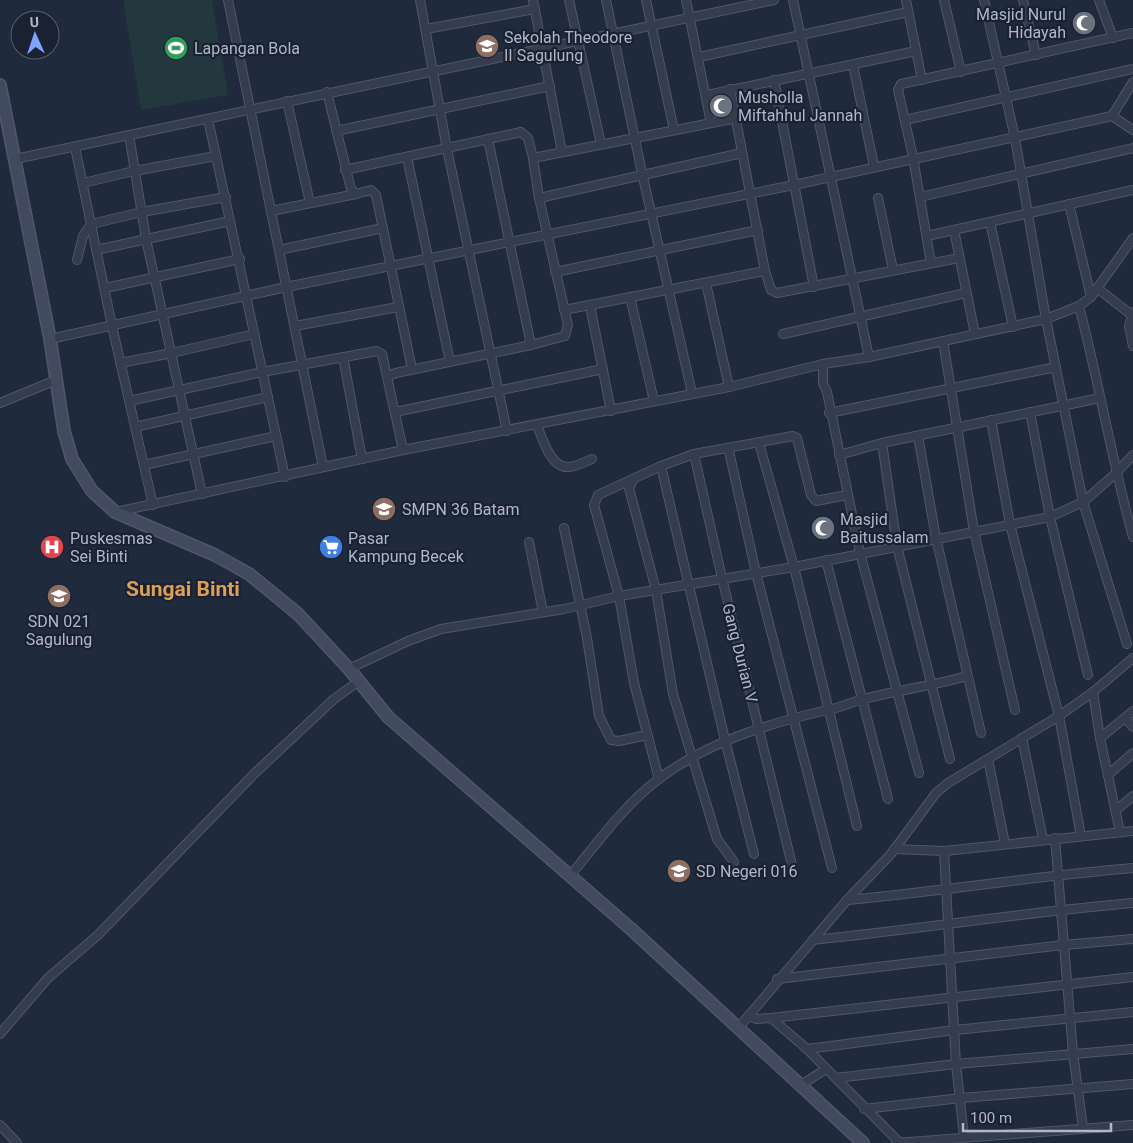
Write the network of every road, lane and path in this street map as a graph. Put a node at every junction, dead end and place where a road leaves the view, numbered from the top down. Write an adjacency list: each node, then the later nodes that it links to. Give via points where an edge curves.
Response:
1 (228, 0): 45 (street)
2 (420, 0): 19 (street)
3 (533, 0): 15 (street)
4 (569, 0): 24 (street)
5 (606, 0): 20 (street)
6 (646, 0): 18 (street)
7 (686, 0): 17 (street)
8 (774, 0): 17 (street)
9 (793, 0): 22 (street)
10 (906, 0): 16 (street)
11 (944, 0): 33 (street)
12 (984, 0): 29 (street)
13 (1023, 0): 27 (street)
14 (1099, 0): 23 (street)
15 (535, 9): 19 (street); 25 (street)
16 (908, 12): 22 (street); 26 (street)
17 (690, 17): 18 (street); 28 (street)
18 (652, 25): 20 (street); 52 (street)
19 (426, 29): 32 (street)
20 (613, 33): 24 (street); 56 (street)
21 (1133, 33): 23 (street)
22 (802, 35): 28 (street); 34 (street)
23 (1113, 38): 27 (street)
24 (577, 40): 25 (street); 59 (street)
25 (543, 47): 32 (street); 39 (street)
26 (916, 51): 30 (street); 36 (street)
27 (1036, 55): 29 (street)
28 (699, 57): 42 (street)
29 (997, 64): 33 (street); 43 (street)
30 (853, 65): 34 (street); 70 (street)
31 (1133, 69): 43 (street)
32 (433, 70): 41 (street); 46 (street)
33 (961, 72): 36 (street)
34 (811, 74): 35 (street); 75 (street)
35 (774, 80): 40 (street); 77 (street)
36 (922, 80): 50 (street, via 901,84 898,90)
37 (1133, 82): 47 (street)
38 (0, 85): 69 (street)
39 (550, 86): 46 (street); 63 (street)
40 (730, 89): 42 (street); 48 (street)
41 (326, 92): 44 (street); 54 (street)
42 (707, 95): 51 (street)
43 (1007, 98): 50 (street); 57 (street)
44 (287, 100): 45 (street); 85 (street)
45 (250, 108): 49 (street); 87 (street)
46 (440, 109): 54 (street); 62 (street)
47 (1112, 116): 53 (street); 57 (street)
48 (737, 118): 51 (street); 64 (street)
49 (208, 119): 55 (street); 65 (street)
50 (905, 120): 68 (street)
51 (711, 122): 52 (street)
52 (674, 130): 56 (street)
53 (1133, 130)
54 (336, 131): 71 (street)
55 (129, 135): 60 (street); 72 (street)
56 (635, 137): 59 (street); 73 (street)
57 (1015, 138): 68 (street); 74 (street)
58 (488, 139): 62 (street); 67 (street, via 521,132 528,138); 101 (street)
59 (601, 144): 63 (street)
60 (75, 147): 69 (street); 76 (street)
61 (1133, 148): 74 (street)
62 (447, 149): 66 (street); 105 (street)
63 (562, 152): 67 (street)
64 (742, 153): 73 (street); 79 (street)
65 (216, 156): 72 (street); 81 (street)
66 (407, 157): 71 (street); 109 (street)
67 (533, 158): 83 (street)
68 (913, 158): 70 (street); 82 (street)
69 (15, 159): 141 (street)
70 (874, 166): 75 (street)
71 (345, 170): 80 (street)
72 (134, 171): 76 (street); 88 (street)
73 (642, 173): 83 (street); 89 (street)
74 (1022, 175): 82 (street); 90 (street)
75 (831, 176): 77 (street); 116 (street)
76 (82, 183): 93 (street)
77 (794, 185): 79 (street); 119 (street)
78 (1133, 190): 86 (street)
79 (751, 193): 89 (street); 95 (street)
80 (356, 194): 85 (street); 94 (street, via 371,190 376,195)
81 (226, 197): 88 (street); 91 (street)
82 (920, 197): 98 (street)
83 (539, 198): 97 (street)
84 (878, 198): 112 (street)
85 (310, 203): 87 (street)
86 (1068, 204): 90 (street); 126 (street)
87 (271, 211): 103 (street)
88 (142, 212): 93 (street); 100 (street)
89 (651, 213): 97 (street); 104 (street)
90 (1030, 213): 92 (street); 134 (street)
91 (230, 221): 100 (street); 108 (street)
92 (990, 222): 96 (street); 137 (street)
93 (91, 224): 102 (street); 107 (street, via 83,236)
94 (383, 228): 103 (street); 111 (street)
95 (758, 230): 104 (street); 113 (street)
96 (954, 230): 98 (street); 106 (street)
97 (548, 235): 101 (street); 114 (street)
98 (927, 236): 110 (street)
99 (1133, 238): 121 (street)
100 (146, 239): 102 (street); 115 (street)
101 (510, 242): 105 (street); 143 (street)
102 (96, 250): 120 (street)
103 (279, 250): 118 (street)
104 (660, 251): 114 (street); 122 (street)
105 (468, 252): 109 (street); 146 (street)
106 (959, 258): 110 (street); 123 (street)
107 (77, 260)
108 (240, 260): 115 (street); 124 (street)
109 (428, 260): 111 (street); 149 (street)
110 (931, 263): 112 (street)
111 (390, 266): 118 (street); 129 (street)
112 (893, 270): 116 (street)
113 (765, 271): 117 (street); 119 (street, via 771,290 777,294)
114 (555, 272): 130 (street)
115 (156, 277): 120 (street); 132 (street)
116 (853, 279): 119 (street); 133 (street)
117 (706, 283): 122 (street); 159 (street)
118 (286, 287): 124 (street); 136 (street)
119 (814, 287)
120 (105, 288): 135 (street)
121 (1097, 288): 126 (street); 131 (street)
122 (668, 289): 125 (street); 163 (street)
123 (966, 293): 133 (street); 140 (street)
124 (246, 297): 132 (street); 138 (street)
125 (630, 297): 127 (street); 166 (street)
126 (1091, 297): 128 (street)
127 (590, 306): 130 (street); 155 (street)
128 (1080, 306): 134 (street); 165 (street)
129 (398, 307): 136 (street); 154 (street)
130 (564, 310): 143 (street, via 568,325 565,336)
131 (1132, 314): 144 (street, via 1129,326)
132 (164, 315): 135 (street); 145 (street)
133 (859, 318): 139 (street); 148 (street)
134 (1046, 320): 137 (street); 153 (street)
135 (112, 326): 141 (street); 150 (street)
136 (295, 326): 152 (street)
137 (1013, 327): 140 (street)
138 (254, 334): 145 (street); 156 (street)
139 (783, 334)
140 (974, 334): 142 (street)
141 (50, 339): 158 (street)
142 (943, 341): 148 (street); 160 (street)
143 (531, 345): 146 (street)
144 (1133, 346)
145 (172, 353): 150 (street); 162 (street)
146 (490, 353): 149 (street); 161 (street)
147 (343, 357): 152 (street); 157 (street, via 377,351 382,354); 190 (street)
148 (869, 357): 151 (street)
149 (450, 362): 154 (street)
150 (120, 363): 167 (street)
151 (823, 364): 159 (street); 173 (street, via 822,383 827,392)
152 (303, 366): 156 (street); 194 (street)
153 (1056, 367): 160 (street); 169 (street)
154 (412, 369): 157 (street)
155 (603, 369): 161 (street); 170 (street)
156 (262, 372): 162 (street); 164 (street)
157 (388, 376): 171 (street)
158 (56, 380): 168 (street); 202 (street, via 72,459 92,491)
159 (730, 387): 163 (street)
160 (950, 388): 173 (street); 178 (street)
161 (498, 390): 171 (street); 179 (street)
162 (180, 391): 167 (street); 174 (street)
163 (692, 394): 166 (street)
164 (268, 398): 174 (street); 180 (street)
165 (1100, 398): 169 (street); 195 (street)
166 (654, 401): 170 (street)
167 (129, 402): 177 (street)
168 (0, 403)
169 (1062, 405): 172 (street); 200 (street)
170 (611, 411): 176 (street)
171 (394, 412): 184 (street)
172 (1030, 412): 175 (street); 203 (street)
173 (829, 413): 189 (street)
174 (184, 416): 177 (street); 188 (street)
175 (991, 420): 178 (street); 204 (street)
176 (537, 426): 179 (street); 191 (street, via 548,451 559,465 568,467)
177 (135, 427): 192 (street)
178 (956, 428): 181 (street); 206 (street)
179 (507, 431): 184 (street)
180 (276, 436): 188 (street); 196 (street)
181 (918, 436): 183 (street); 208 (street)
182 (759, 443): 185 (street); 199 (street, via 793,436 797,438 811,495 816,501); 213 (street)
183 (882, 444): 189 (street); 210 (street)
184 (403, 450): 190 (street)
185 (726, 450): 186 (street); 214 (street, via 729,451)
186 (694, 454): 193 (street); 215 (street, Gang Durian V)
187 (1133, 454): 195 (street)
188 (193, 455): 192 (street); 198 (street)
189 (839, 455): 199 (street)
190 (362, 459): 194 (street)
191 (592, 460)
192 (144, 465): 201 (street)
193 (661, 466): 197 (street); 216 (street)
194 (323, 467): 196 (street)
195 (1115, 474): 200 (street); 207 (street)
196 (285, 477): 198 (street)
197 (633, 480): 217 (street, via 629,488); 218 (street, via 598,495 594,505)
198 (202, 494): 201 (street)
199 (847, 495): 211 (street)
200 (1083, 502): 203 (street); 221 (street)
201 (153, 505): 202 (street)
202 (115, 512): 223 (street, via 215,555 250,574 298,614)
203 (1050, 516): 204 (street); 224 (street)
204 (1010, 524): 206 (street); 234 (street)
205 (564, 528): 219 (street)
206 (974, 531): 208 (street); 232 (street)
207 (1133, 537)
208 (936, 538): 210 (street); 225 (street)
209 (529, 542): 220 (street)
210 (897, 546): 211 (street); 227 (street)
211 (860, 553): 212 (street); 229 (street)
212 (826, 560): 213 (street); 230 (street)
213 (794, 568): 214 (street); 231 (street)
214 (756, 573): 215 (street); 235 (street)
215 (722, 578): 216 (street); 238 (street, Gang Durian V)
216 (689, 585): 217 (street); 243 (street)
217 (656, 590): 218 (street); 245 (street, via 673,694)
218 (619, 596): 219 (street); 240 (street)
219 (580, 605): 220 (street); 240 (street, via 599,716 607,736 619,741)
220 (543, 612): 223 (street, via 441,629)
221 (1126, 644)
222 (1133, 658): 228 (street)
223 (349, 669): 226 (street)
224 (1088, 675)
225 (968, 676): 227 (street); 239 (street)
226 (359, 681): 269 (street, via 388,717); 289 (street, via 334,699 262,766 98,935 48,978)
227 (933, 686): 229 (street); 246 (street)
228 (1093, 692): 234 (street); 242 (street)
229 (899, 693): 230 (street); 248 (street)
230 (863, 699): 231 (street); 252 (street)
231 (830, 710): 235 (street); 254 (street)
232 (1015, 710)
233 (1133, 711): 236 (street)
234 (1059, 716): 241 (street); 257 (street)
235 (793, 717): 238 (street); 266 (street)
236 (1125, 718): 237 (street); 242 (street)
237 (1133, 727)
238 (759, 728): 243 (street); 265 (street, Gang Durian V)
239 (981, 733)
240 (647, 735): 250 (street)
241 (1022, 738): 247 (street); 259 (street)
242 (1100, 738): 249 (street)
243 (725, 740): 245 (street); 263 (street)
244 (1133, 753): 249 (street)
245 (692, 756): 250 (street); 264 (street, via 717,839)
246 (950, 759)
247 (988, 759): 260 (street); 261 (street, via 936,793)
248 (919, 773)
249 (1108, 775): 253 (street)
250 (659, 779): 269 (street, via 628,805)
251 (1133, 796): 253 (street)
252 (888, 799)
253 (1115, 811): 256 (street)
254 (857, 826)
255 (1133, 831): 256 (street)
256 (1120, 832): 257 (street)
257 (1081, 836): 258 (street)
258 (1055, 838): 259 (street); 268 (street)
259 (1043, 839): 260 (street)
260 (1005, 844): 262 (street)
261 (894, 849): 262 (street); 271 (street)
262 (944, 851): 270 (street)
263 (754, 854)
264 (734, 862)
265 (792, 865)
266 (832, 868)
267 (1133, 868): 268 (street)
268 (1058, 874): 270 (street); 273 (street)
269 (570, 876): 287 (street)
270 (946, 890): 271 (street); 274 (street)
271 (847, 900): 276 (street)
272 (1133, 903): 273 (street)
273 (1060, 909): 274 (street); 277 (street)
274 (948, 926): 276 (street); 278 (street)
275 (1133, 939): 277 (street)
276 (813, 940): 280 (street)
277 (1063, 945): 278 (street); 281 (street)
278 (950, 959): 280 (street); 282 (street)
279 (1133, 977): 281 (street)
280 (778, 979): 284 (street)
281 (1068, 983): 282 (street); 286 (street)
282 (953, 996): 285 (street); 288 (street)
283 (1133, 1012): 286 (street)
284 (749, 1016): 285 (street); 287 (street)
285 (771, 1018): 290 (street)
286 (1071, 1018): 288 (street); 292 (street)
287 (739, 1027): 297 (street)
288 (955, 1030): 290 (street); 293 (street)
289 (0, 1034)
290 (807, 1049): 294 (street)
291 (1133, 1049): 292 (street)
292 (1073, 1053): 293 (street); 298 (street)
293 (956, 1064): 295 (street); 299 (street)
294 (826, 1068): 295 (street); 297 (street)
295 (836, 1078): 300 (street)
296 (1133, 1084): 298 (street)
297 (801, 1085): 306 (street)
298 (1078, 1088): 299 (street); 303 (street)
299 (961, 1098): 300 (street); 304 (street)
300 (864, 1109): 307 (street)
301 (0, 1125): 305 (street)
302 (1133, 1125): 303 (street)
303 (1083, 1128): 304 (street)
304 (964, 1137): 307 (street)
305 (17, 1143)
306 (863, 1143)
307 (898, 1143)

